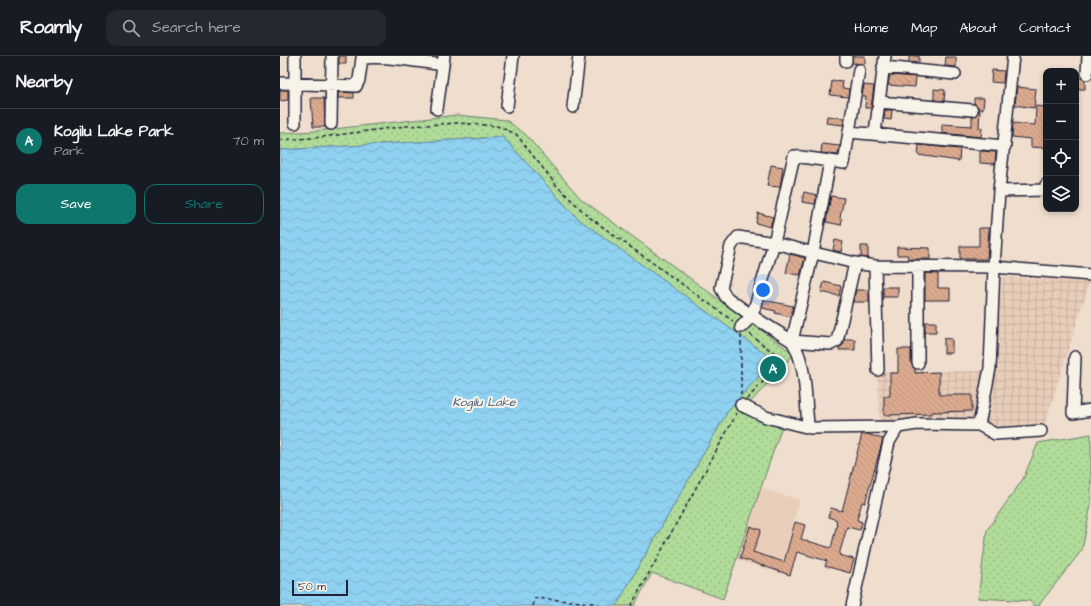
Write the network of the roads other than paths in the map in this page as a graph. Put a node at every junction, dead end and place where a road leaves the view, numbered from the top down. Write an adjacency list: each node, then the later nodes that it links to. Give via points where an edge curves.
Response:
1 (294, 56): 14 (street)
2 (332, 56): 15 (street)
3 (372, 56): 8 (street); 15 (street, via 362,58 356,86)
4 (513, 56): 17 (street)
5 (579, 56): 18 (street)
6 (1013, 56): 25 (street)
7 (1088, 56): 12 (street)
8 (444, 61): 19 (street)
9 (884, 62): 11 (street); 16 (street)
10 (859, 70): 23 (street)
11 (955, 74)
12 (1087, 74)
13 (280, 83): 14 (street)
14 (294, 84): 15 (street); 21 (street)
15 (331, 85): 22 (street)
16 (879, 102): 20 (street); 24 (street)
17 (507, 106)
18 (573, 107)
19 (437, 108)
20 (972, 110)
21 (295, 123)
22 (330, 124)
23 (849, 132): 24 (street); 26 (street, via 844,163)
24 (875, 133): 25 (street)
25 (1004, 146): 28 (street)
26 (830, 161): 29 (street, via 794,156); 30 (street)
27 (1043, 190): 28 (street)
28 (999, 191): 34 (street)
29 (774, 243): 30 (street); 36 (street); 36 (street, via 738,237 731,246 721,288 726,297)
30 (813, 252): 31 (street); 38 (street)
31 (855, 263): 32 (street); 38 (street, via 837,340 831,344)
32 (875, 266): 33 (street); 41 (street)
33 (918, 267): 34 (street); 40 (street)
34 (994, 267): 35 (street); 45 (street, via 990,368)
35 (1091, 275)
36 (752, 316): 37 (street); 38 (street)
37 (741, 327)
38 (792, 341): 44 (street, via 802,362)
39 (1075, 357): 43 (street, via 1073,413)
40 (918, 363)
41 (878, 370)
42 (741, 406): 46 (street, via 766,417 810,428)
43 (1091, 410)
44 (808, 424)
45 (979, 425): 46 (street, via 917,424); 47 (street, via 994,434)
46 (898, 427): 48 (street, via 888,442)
47 (1041, 432)
48 (852, 606)

